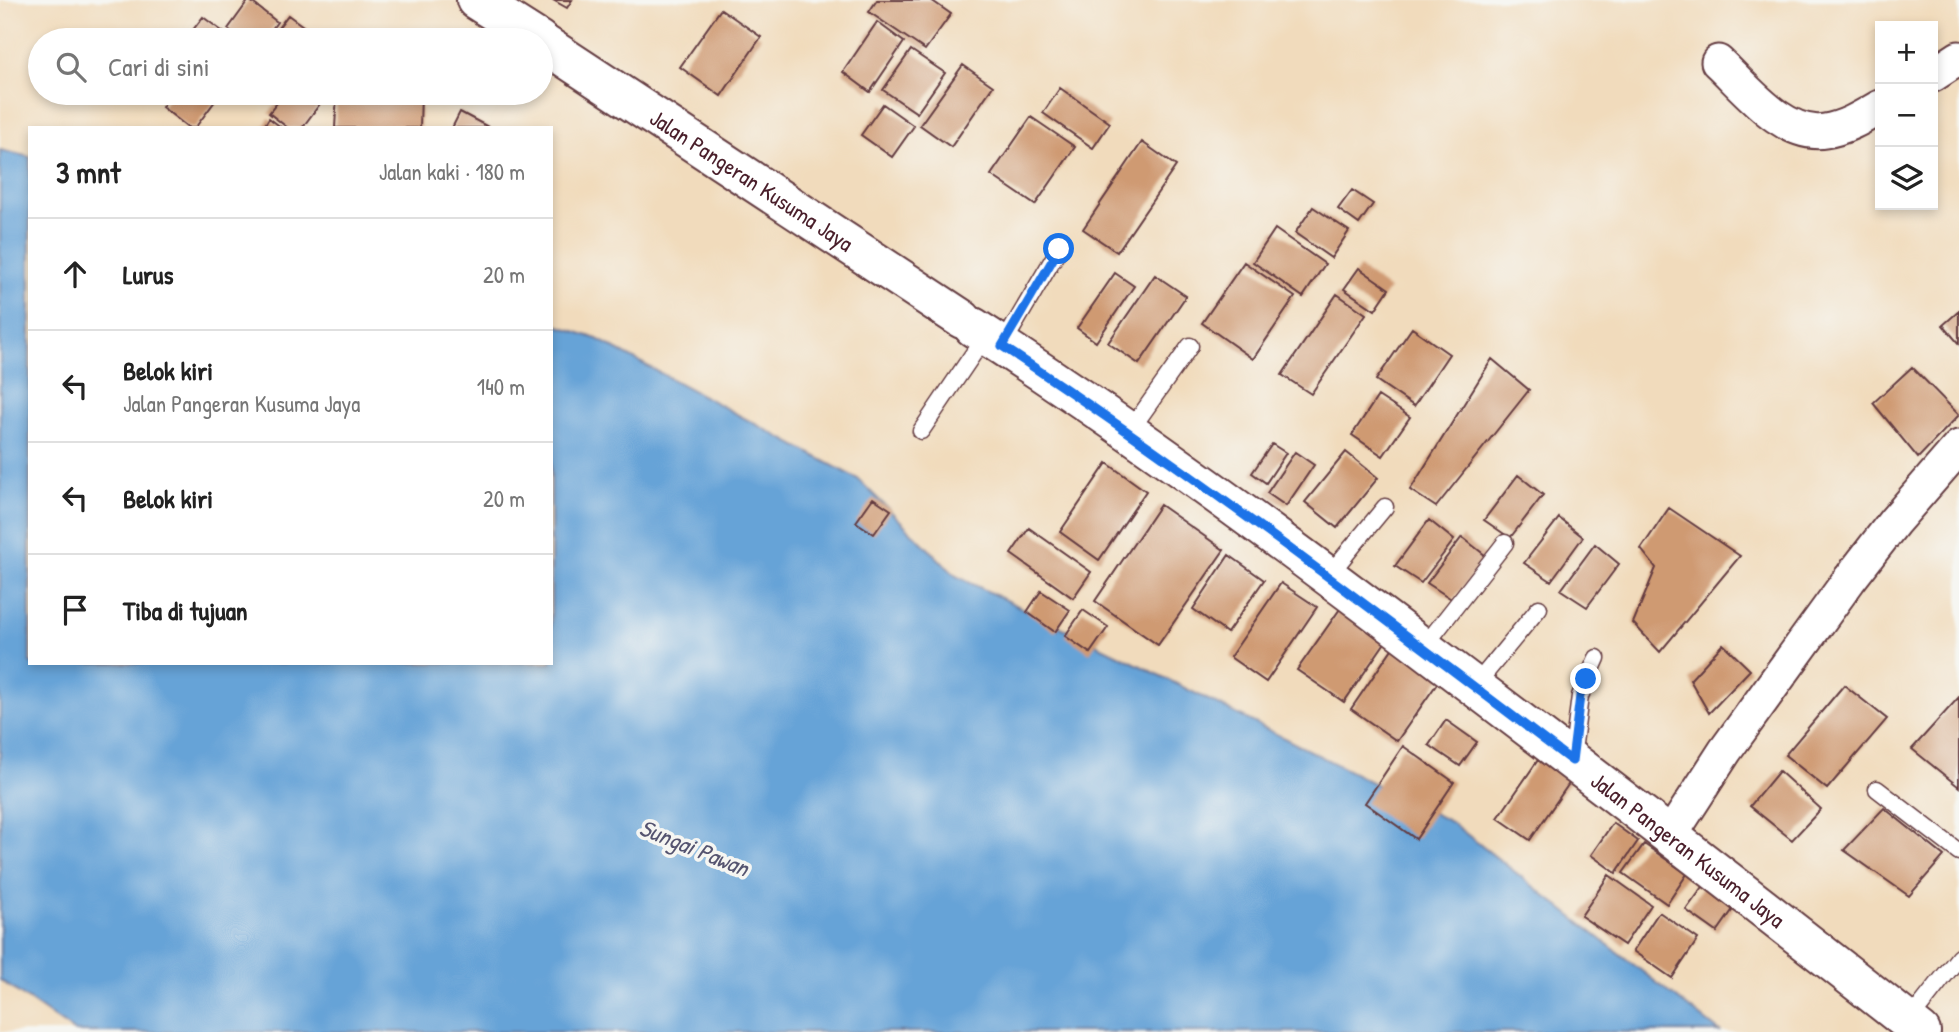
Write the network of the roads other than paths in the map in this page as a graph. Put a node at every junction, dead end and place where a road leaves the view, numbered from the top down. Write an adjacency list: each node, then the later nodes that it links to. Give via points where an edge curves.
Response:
1 (475, 0): 2 (street, Jalan Pangeran Kusuma Jaya)
2 (519, 28)
3 (553, 50): 9 (street, Jalan Pangeran Kusuma Jaya)
4 (1959, 58): 6 (street)
5 (1718, 62): 7 (street, via 1784,123 1804,132 1825,131)
6 (1938, 72)
7 (1875, 110)
8 (1059, 249): 9 (lane)
9 (981, 332): 11 (lane); 12 (street, Jalan Pangeran Kusuma Jaya)
10 (1189, 346): 12 (lane)
11 (921, 431)
12 (1129, 432): 16 (street, Jalan Pangeran Kusuma Jaya)
13 (1959, 447): 23 (street, via 1849,580 1725,751)
14 (1385, 507): 16 (lane)
15 (1505, 543): 18 (lane)
16 (1328, 576): 18 (street, Jalan Pangeran Kusuma Jaya)
17 (1539, 608): 20 (lane)
18 (1423, 648): 20 (street, Jalan Pangeran Kusuma Jaya)
19 (1597, 658): 21 (lane, via 1580,696)
20 (1474, 687): 21 (street, Jalan Pangeran Kusuma Jaya)
21 (1572, 761): 23 (street, Jalan Pangeran Kusuma Jaya)
22 (1877, 789): 24 (lane)
23 (1670, 836): 26 (street, Jalan Pangeran Kusuma Jaya)
24 (1959, 852)
25 (1959, 957): 26 (lane)
26 (1915, 1027)

